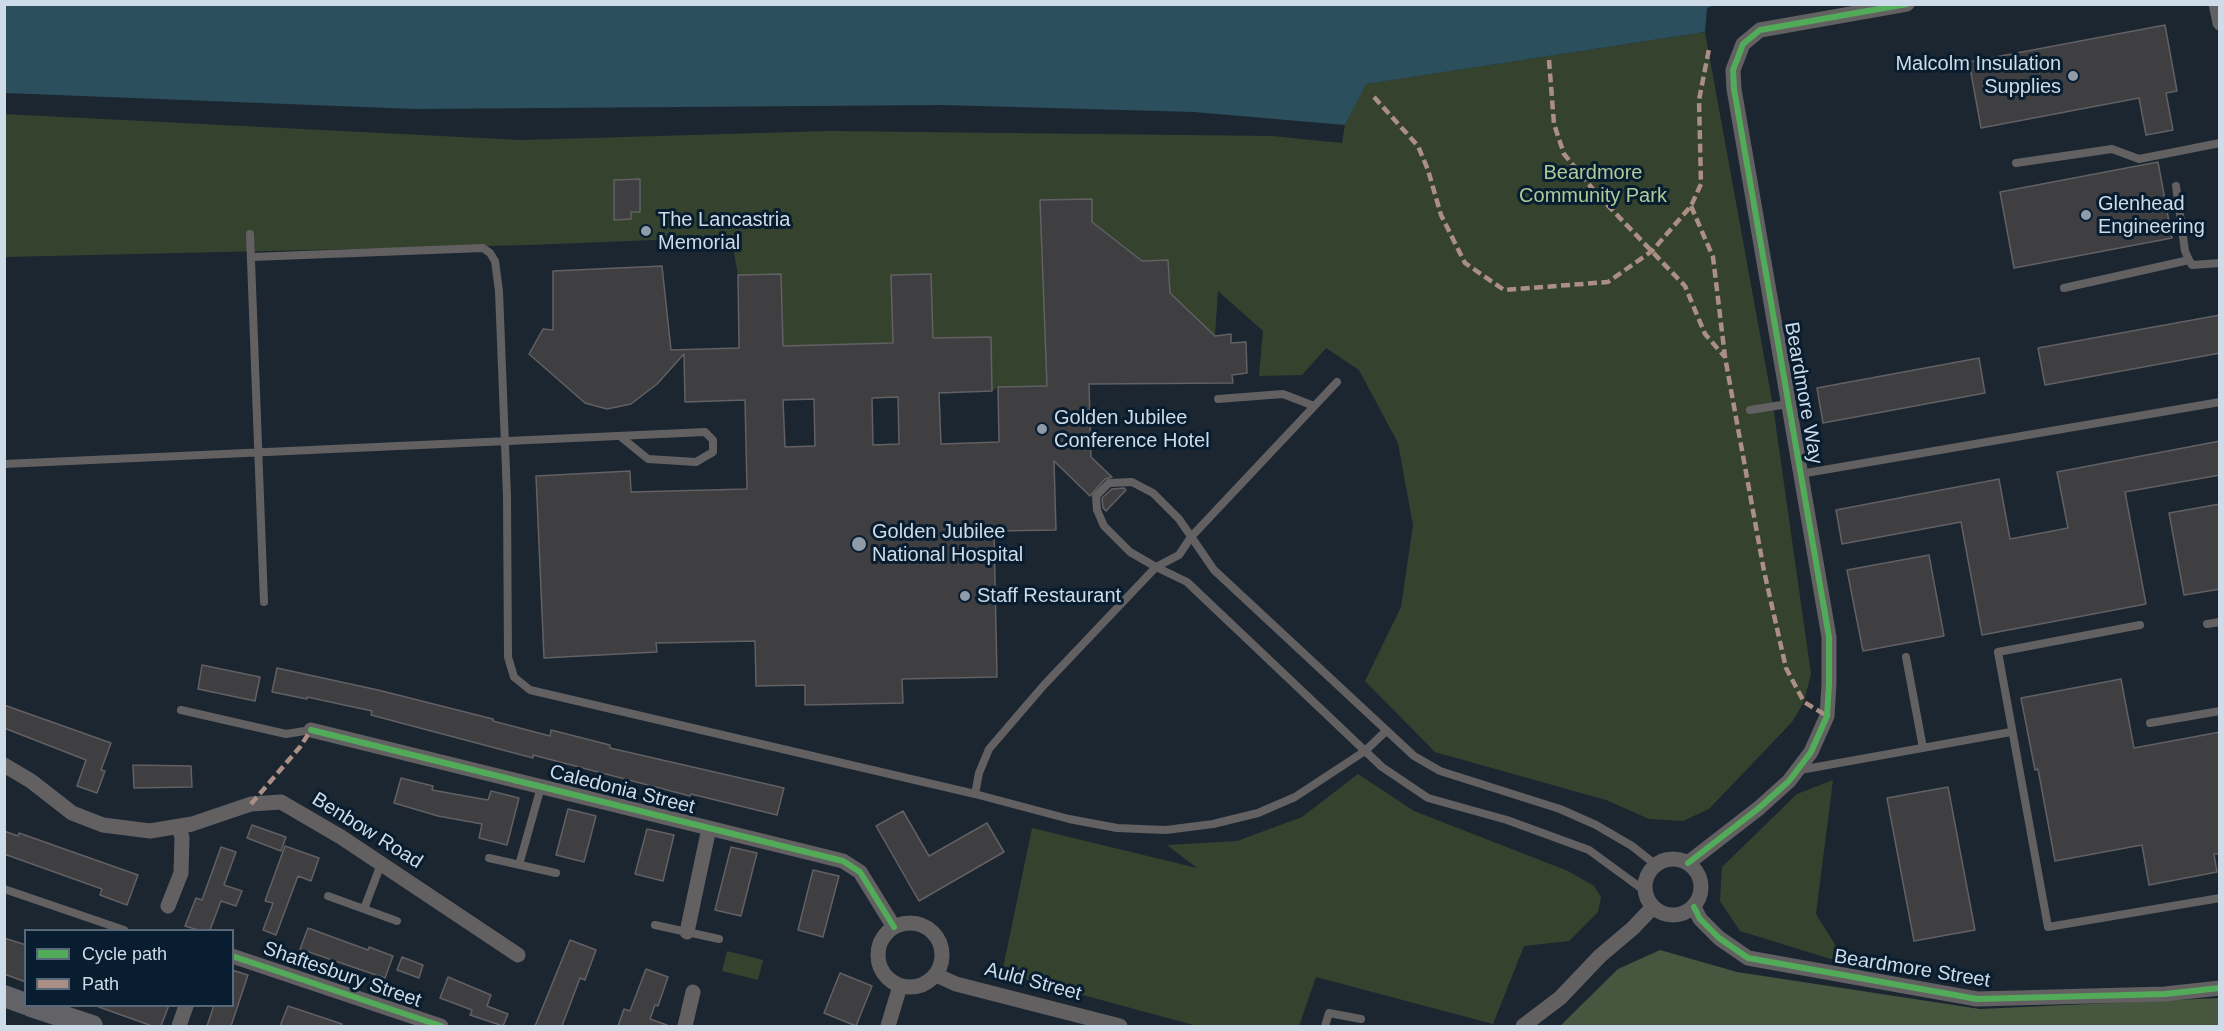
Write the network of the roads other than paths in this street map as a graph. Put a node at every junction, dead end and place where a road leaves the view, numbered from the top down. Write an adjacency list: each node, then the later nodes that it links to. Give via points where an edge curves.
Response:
1 (1907, 4): 15 (street, Beardmore Way, via 1760,30 1736,57 1734,89)
2 (2216, 4): 3 (street)
3 (2220, 23)
4 (2220, 143): 5 (lane, via 2139,159 2112,149)
5 (2016, 163)
6 (2176, 186): 9 (lane)
7 (250, 234): 8 (lane)
8 (252, 257): 19 (lane, via 483,248 490,253 495,261 499,291); 20 (lane)
9 (2189, 260): 10 (lane, via 2192,265); 11 (lane)
10 (2220, 263)
11 (2064, 288)
12 (1337, 382): 16 (lane)
13 (1218, 399): 16 (lane, via 1283,394)
14 (2220, 402): 22 (lane)
15 (1788, 404): 17 (lane); 22 (street, Beardmore Way)
16 (1314, 406): 23 (lane)
17 (1750, 410)
18 (621, 437): 18 (lane, via 705,432 713,440 712,452 696,462 648,459); 19 (lane)
19 (506, 443): 20 (lane); 41 (lane, via 508,657 514,677 530,690)
20 (258, 452): 21 (lane); 25 (lane)
21 (4, 464)
22 (1800, 474): 39 (street, Beardmore Way, via 1828,637 1829,684 1827,717 1811,752)
23 (1191, 537): 24 (lane, via 1179,555); 24 (lane, via 1153,493 1132,482 1109,483 1096,496 1104,526 1130,552); 34 (lane, via 1214,570)
24 (1156, 567): 37 (lane, via 1187,582); 41 (lane, via 1073,653 989,749 978,773)
25 (264, 603)
26 (2220, 622): 27 (lane)
27 (2207, 624)
28 (2140, 625): 35 (lane, via 1998,652)
29 (1906, 657): 36 (lane)
30 (181, 710): 33 (lane, via 286,734)
31 (2220, 711): 32 (lane)
32 (2150, 723)
33 (311, 730): 40 (street, Caledonia Street)
34 (1386, 731): 37 (lane); 48 (lane, via 1414,756 1440,771 1560,809 1596,825)
35 (2012, 732): 36 (lane); 53 (lane, via 2048,927)
36 (1923, 748): 39 (lane)
37 (1365, 751): 41 (lane, via 1295,797 1258,813 1166,830 1117,828 1069,819); 51 (lane, via 1428,798 1506,820 1589,850)
38 (4, 765): 42 (street, Benbow Road, via 72,813 103,825 150,831)
39 (1797, 770): 45 (street, Beardmore Way, via 1759,808)
40 (541, 787): 43 (street, Caledonia Street); 47 (lane)
41 (975, 794)
42 (179, 826): 46 (street, Benbow Road, via 251,804 281,802); 54 (street, via 181,873)
43 (710, 828): 60 (street, Caledonia Street, via 843,861 860,872); 62 (street)
44 (489, 858): 47 (lane)
45 (1688, 863): 48 (street, via 1671,859); 56 (street, via 1699,875 1701,884)
46 (381, 864): 57 (lane); 64 (street, Benbow Road)
47 (519, 865): 49 (lane)
48 (1656, 865): 51 (street, via 1649,872)
49 (556, 873)
50 (4, 889): 61 (lane)
51 (1645, 891): 55 (street)
52 (328, 896): 57 (lane)
53 (2220, 898)
54 (168, 906)
55 (1653, 907): 56 (street, via 1669,915); 82 (street, via 1560,998)
56 (1694, 907): 68 (street, Beardmore Street, via 1719,938 1748,958 1977,999 2166,994)
57 (364, 909): 58 (lane)
58 (397, 921)
59 (655, 925): 62 (lane)
60 (894, 927): 66 (street, via 915,924 934,934 942,954); 67 (street, via 880,943 879,963 890,981)
61 (121, 929)
62 (687, 932): 63 (lane)
63 (719, 939)
64 (518, 955)
65 (234, 957): 77 (street, Shaftesbury Street)
66 (936, 975): 67 (street, via 920,986); 80 (street, Auld Street, via 956,984)
67 (900, 986): 79 (street)
68 (2220, 988)
69 (693, 992): 78 (street)
70 (4, 996): 71 (main road)
71 (24, 1003)
72 (37, 1007): 75 (main road)
73 (185, 1007): 76 (street)
74 (1361, 1018): 81 (lane, via 1329,1013)
75 (92, 1026)
76 (179, 1026)
77 (441, 1026)
78 (685, 1026)
79 (888, 1026)
80 (1120, 1026)
81 (1326, 1026)
82 (1523, 1026)

